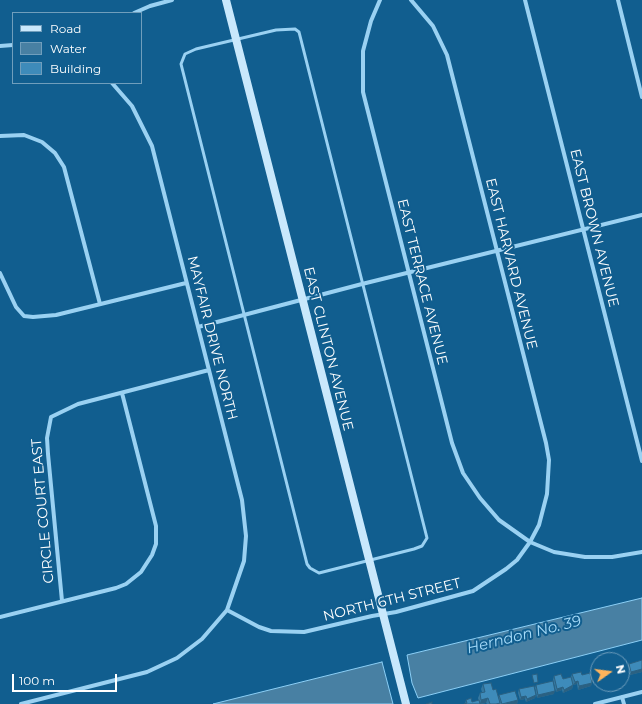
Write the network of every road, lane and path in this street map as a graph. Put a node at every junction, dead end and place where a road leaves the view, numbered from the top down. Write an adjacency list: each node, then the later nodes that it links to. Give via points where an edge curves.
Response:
1 (172, 0): 7 (street)
2 (226, 0): 8 (main road, EAST CLINTON AVENUE)
3 (380, 0): 17 (street, EAST TERRACE AVENUE, via 363,51 363,92)
4 (411, 0): 16 (street, EAST HARVARD AVENUE, via 433,26 447,56)
5 (526, 0): 15 (street, EAST BROWN AVENUE)
6 (618, 0): 12 (street)
7 (136, 12)
8 (236, 41): 20 (lane, via 276,30 295,29 299,32); 21 (main road, EAST CLINTON AVENUE); 23 (lane, via 188,52 181,64)
9 (12, 45): 10 (street)
10 (0, 46)
11 (113, 84): 19 (street, MAYFAIR DRIVE NORTH, via 136,112 152,146)
12 (642, 97)
13 (0, 136): 22 (street, via 13,134 34,138 49,147 60,160 67,175)
14 (642, 215): 15 (street)
15 (584, 230): 16 (street); 27 (street, EAST BROWN AVENUE)
16 (496, 251): 17 (street); 28 (street, EAST HARVARD AVENUE, via 546,443 548,460 549,479 544,509)
17 (408, 272): 20 (street); 28 (street, EAST TERRACE AVENUE, via 452,443 463,473 499,520)
18 (0, 273): 22 (street, via 16,307 24,316 45,317)
19 (186, 284): 22 (street); 24 (street, MAYFAIR DRIVE NORTH)
20 (362, 284): 21 (street); 30 (lane, via 427,538 422,546 414,549)
21 (302, 300): 23 (street); 30 (main road, EAST CLINTON AVENUE)
22 (100, 304)
23 (245, 315): 24 (street); 30 (lane, via 310,568 319,573)
24 (198, 327): 25 (street, MAYFAIR DRIVE NORTH)
25 (209, 370): 26 (street, CIRCLE COURT EAST); 32 (street, MAYFAIR DRIVE NORTH, via 242,500 246,526 244,561)
26 (122, 393): 31 (street, CIRCLE COURT EAST, via 78,404 50,417 48,454); 31 (street, via 155,518 156,544 147,564 126,584)
27 (642, 461)
28 (530, 542): 29 (street, via 554,552 592,557 612,558); 33 (street, NORTH 6TH STREET, via 517,560 495,578 473,591)
29 (642, 552)
30 (369, 559): 33 (main road, EAST CLINTON AVENUE)
31 (62, 601): 34 (street)
32 (228, 610): 33 (street, NORTH 6TH STREET, via 259,627 288,633 314,631); 37 (street, via 202,639 162,666)
33 (383, 614): 38 (main road, EAST CLINTON AVENUE)
34 (0, 617)
35 (642, 692): 36 (street)
36 (622, 697): 39 (street); 40 (street)
37 (21, 704)
38 (406, 704)
39 (595, 704)
40 (624, 704)

